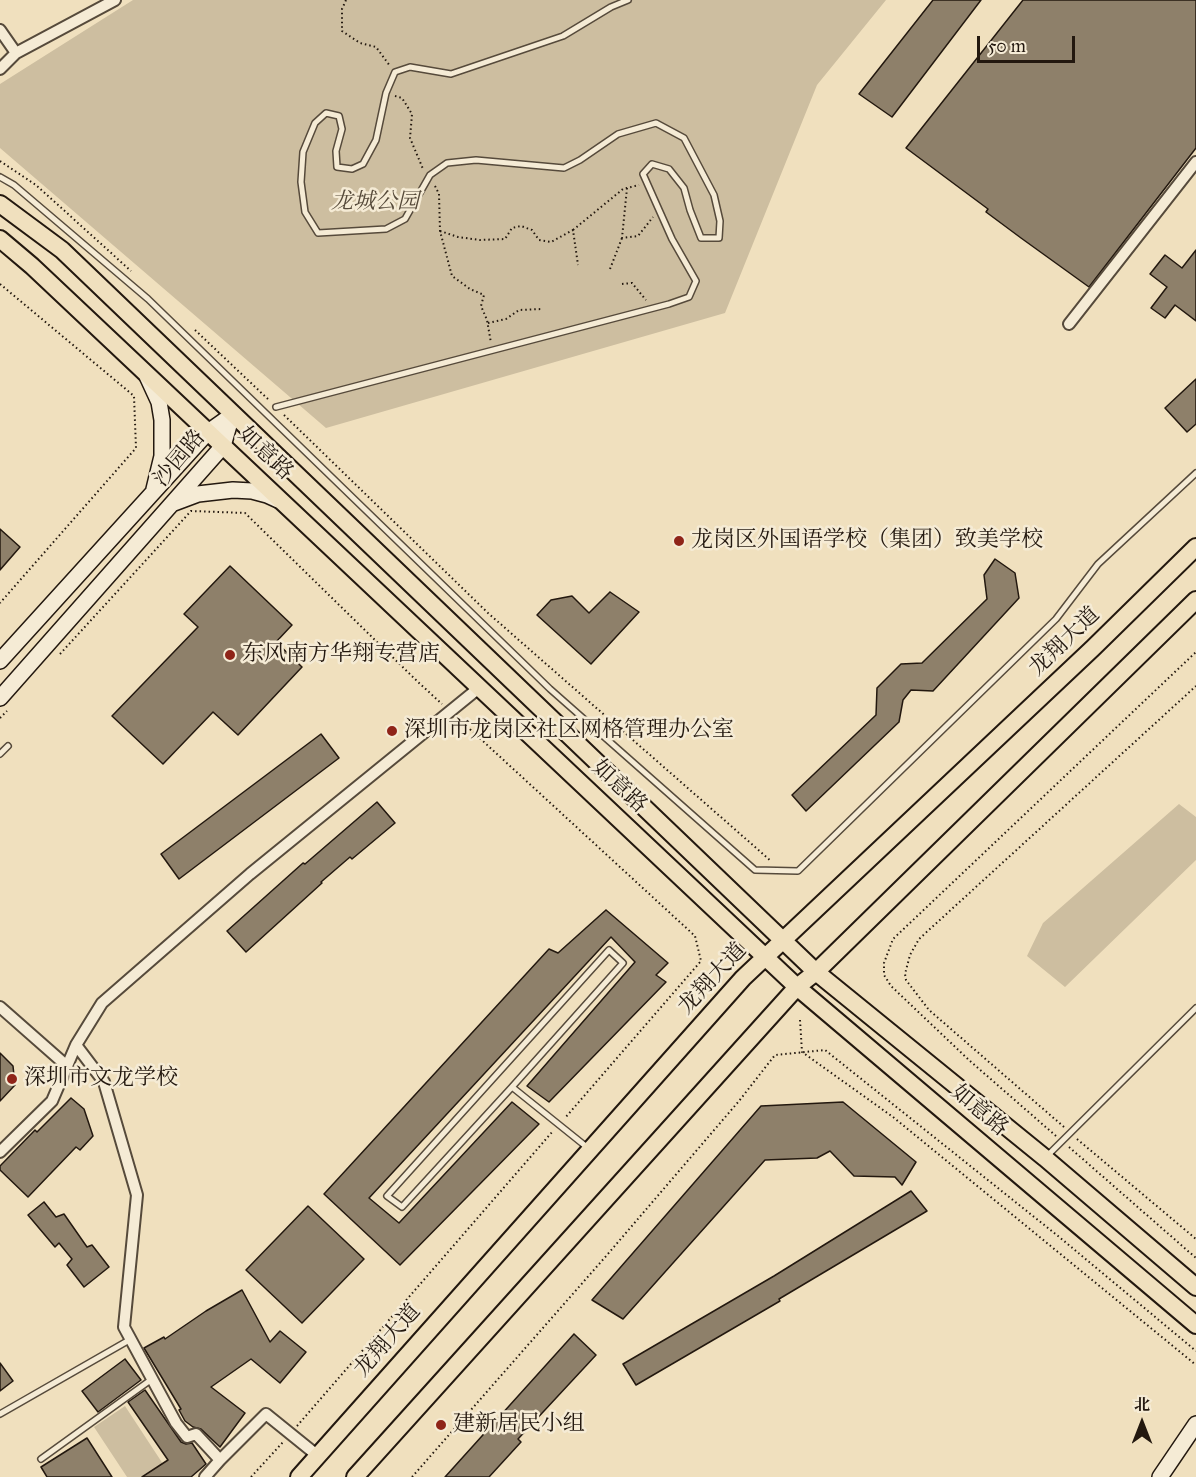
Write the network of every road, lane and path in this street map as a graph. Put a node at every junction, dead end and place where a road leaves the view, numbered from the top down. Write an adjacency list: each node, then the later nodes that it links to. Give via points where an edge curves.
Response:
1 (115, 0): 5 (street)
2 (346, 0): 7 (path, via 342,31 360,43 375,46)
3 (628, 0): 7 (lane, via 563,36 451,74 410,67)
4 (0, 30): 5 (street)
5 (16, 53): 6 (street)
6 (0, 69)
7 (395, 72): 8 (lane)
8 (386, 93): 11 (path, via 402,98 412,114 410,138 421,167); 11 (lane, via 375,140 363,164 352,169 338,167 336,151 342,129 339,116 326,113 315,123 303,152 305,212 318,232 386,229 405,219)
9 (0, 161): 23 (path, via 36,185)
10 (1196, 162): 29 (street)
11 (429, 175): 13 (lane, via 447,163 476,160 564,168 618,134 656,123 684,138 714,195 719,238 702,238 684,188 669,169 652,164 643,174); 18 (path, via 439,194)
12 (0, 177): 54 (lane, via 148,299 550,689 755,870)
13 (648, 187): 14 (path, via 637,184); 16 (lane)
14 (627, 188): 17 (path); 19 (path)
15 (0, 204): 34 (main road, 如意路, via 62,250)
16 (658, 210): 19 (path, via 638,236); 27 (lane, via 696,281 689,297)
17 (573, 230): 18 (path, via 551,242 539,240 532,230 521,226 512,228 505,239 480,240); 21 (path)
18 (440, 231): 28 (path, via 452,276 484,295 481,306)
19 (622, 238): 22 (path)
20 (0, 239): 32 (main road, 如意路)
21 (578, 265)
22 (610, 269)
23 (138, 277)
24 (0, 284): 43 (path, via 134,396 136,448)
25 (622, 285): 27 (path, via 632,283)
26 (543, 309): 28 (path, via 519,310 506,320)
27 (653, 309): 33 (lane)
28 (488, 322): 31 (path)
29 (1069, 324)
30 (190, 326): 33 (path)
31 (491, 343)
32 (144, 371): 35 (main road, 如意路); 38 (street, via 154,387 162,420 162,456)
33 (276, 407): 54 (path, via 488,613)
34 (232, 415): 35 (street, 沙园路); 36 (street, 沙园路); 55 (main road, 如意路)
35 (208, 432): 36 (main road, 如意路); 38 (street, 沙园路)
36 (223, 446): 39 (main road, 如意路); 40 (street, 沙园路)
37 (1196, 473): 54 (lane, via 1098,564 1056,619 798,871)
38 (153, 493): 46 (street, 沙园路)
39 (284, 503): 40 (street, via 252,491 233,490 198,494); 48 (main road, 如意路)
40 (171, 505): 49 (street, 沙园路)
41 (1196, 546): 55 (main road, 龙翔大道)
42 (1196, 600): 57 (main road)
43 (0, 603)
44 (1196, 652): 67 (path, via 893,939 884,963 884,975 891,986)
45 (56, 658): 50 (path, via 191,512 245,513)
46 (0, 661)
47 (1196, 686): 66 (path, via 919,939 909,955 906,980 929,1010)
48 (480, 687): 50 (street); 56 (main road, 如意路)
49 (4, 704): 51 (path)
50 (451, 711): 62 (street, via 250,874 102,1003); 65 (path, via 695,936 701,961)
51 (0, 718)
52 (9, 746): 53 (lane)
53 (0, 754)
54 (782, 871)
55 (783, 940): 56 (main road, 龙翔大道); 57 (main road, 如意路)
56 (765, 956): 58 (main road, 如意路); 68 (main road, 龙翔大道)
57 (816, 972): 58 (main road); 70 (main road, 如意路)
58 (797, 987): 74 (main road, 如意路); 88 (main road)
59 (0, 1007): 63 (street)
60 (1196, 1008): 66 (lane)
61 (800, 1020): 77 (path, via 802,1052 893,1117)
62 (76, 1045): 63 (street); 75 (street, via 104,1082 137,1196 124,1327)
63 (67, 1066): 69 (street, via 52,1101)
64 (512, 1087): 64 (lane, via 402,1207 387,1196 609,950 623,963); 65 (lane)
65 (559, 1125): 68 (lane); 81 (path)
66 (1070, 1132): 67 (lane); 71 (path)
67 (1062, 1141): 70 (lane); 72 (path)
68 (590, 1150): 82 (main road, 龙翔大道)
69 (0, 1152)
70 (1045, 1158): 73 (main road, 如意路)
71 (1196, 1239)
72 (1196, 1258)
73 (1196, 1287)
74 (1196, 1325)
75 (131, 1338): 78 (street); 79 (lane)
76 (1196, 1351): 89 (path, via 825,1050 775,1055 631,1228)
77 (1196, 1365)
78 (152, 1379): 83 (lane); 84 (street, via 187,1437 196,1434)
79 (0, 1414)
80 (1196, 1424): 90 (street)
81 (290, 1434): 82 (street); 84 (street, via 266,1414); 86 (path)
82 (318, 1456): 87 (main road, 龙翔大道)
83 (41, 1459)
84 (220, 1460): 85 (street)
85 (205, 1477)
86 (251, 1477)
87 (299, 1477)
88 (355, 1477)
89 (412, 1477)
90 (1160, 1477)

